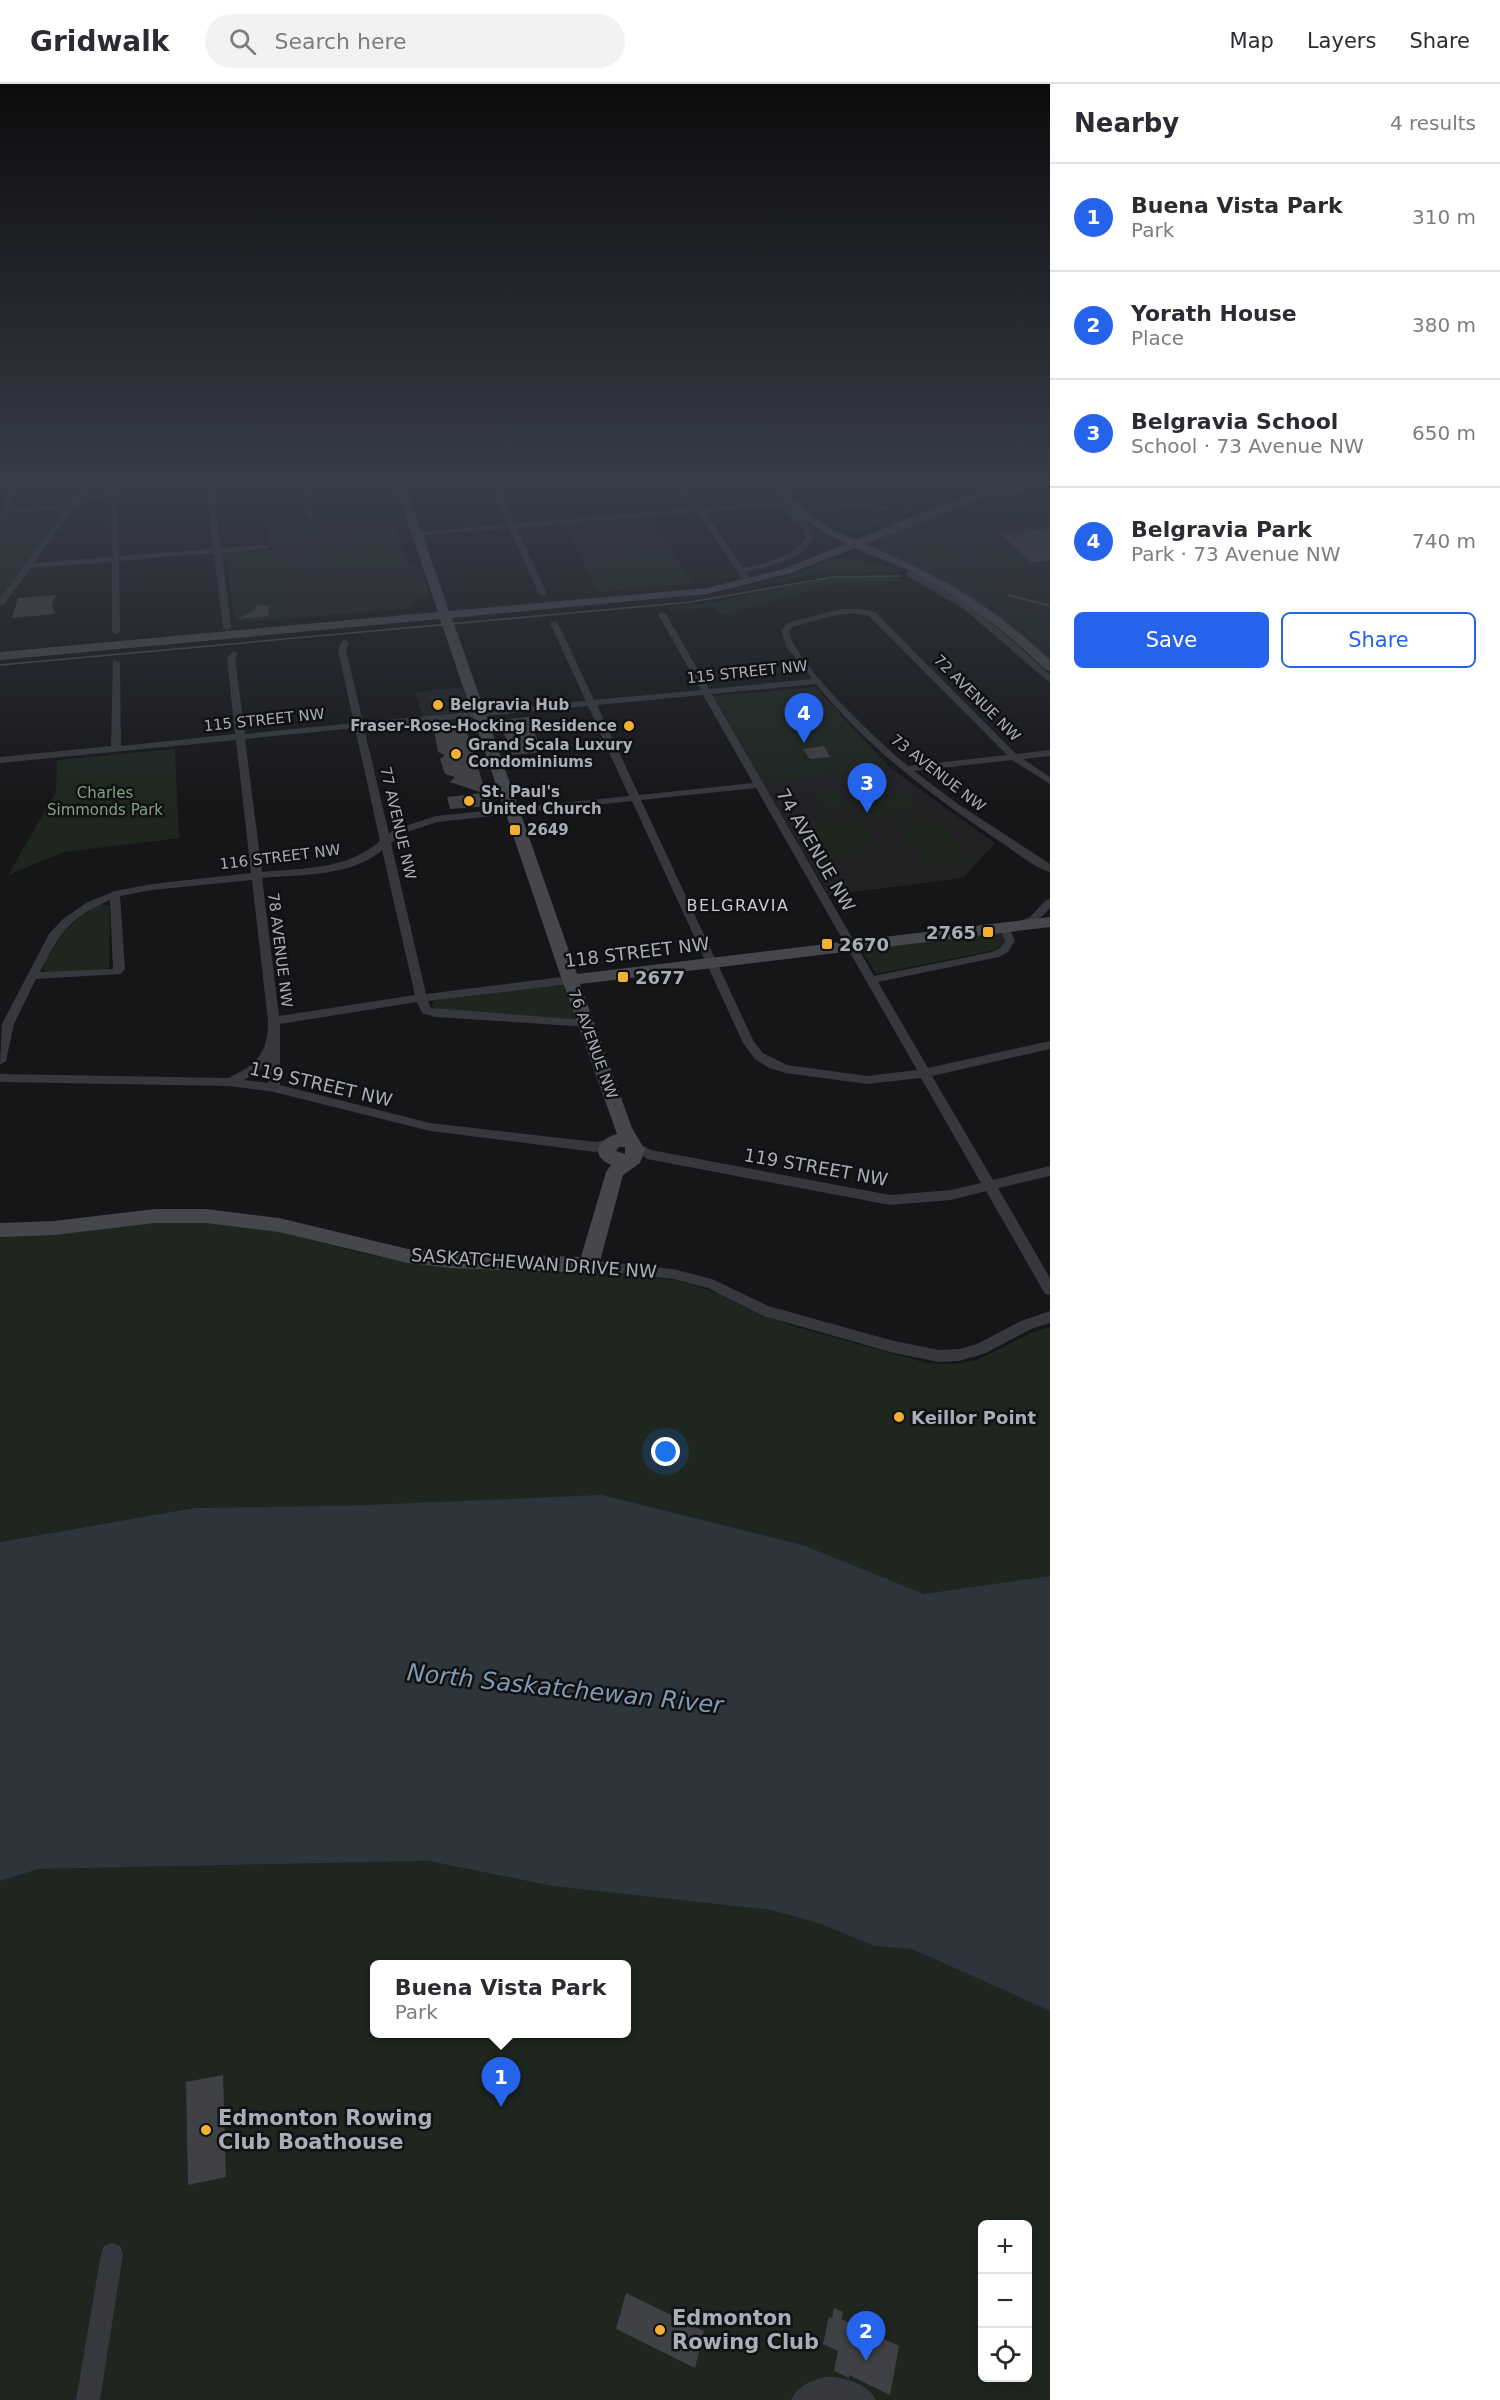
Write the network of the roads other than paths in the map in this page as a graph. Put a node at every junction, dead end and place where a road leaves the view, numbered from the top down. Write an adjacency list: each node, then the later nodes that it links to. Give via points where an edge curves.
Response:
1 (10, 590): 12 (street)
2 (116, 590): 18 (street)
3 (222, 590): 17 (street)
4 (437, 590): 14 (main road, 76 AVENUE NW)
5 (541, 590): 11 (street)
6 (677, 590): 14 (main road)
7 (710, 590): 14 (main road)
8 (942, 590): 26 (street, via 1018,649)
9 (951, 590): 25 (main road)
10 (962, 590): 23 (main road)
11 (543, 594)
12 (0, 604)
13 (859, 610): 27 (street, 73 AVENUE NW, via 841,611 788,627 785,636); 35 (street, 72 AVENUE NW, via 876,618)
14 (445, 613): 17 (main road); 22 (main road); 30 (main road, 76 AVENUE NW)
15 (662, 614): 28 (street, 74 AVENUE NW)
16 (554, 623): 29 (street)
17 (227, 628): 20 (main road)
18 (116, 632)
19 (345, 643): 31 (street, 77 AVENUE NW, via 342,650)
20 (0, 648)
21 (234, 654): 32 (street, 78 AVENUE NW, via 231,658)
22 (0, 656)
23 (1050, 658)
24 (116, 662): 33 (street)
25 (1050, 667)
26 (1050, 680)
27 (817, 681): 28 (street, 115 STREET NW); 37 (street, 73 AVENUE NW)
28 (705, 692): 29 (street, 115 STREET NW); 39 (street, 74 AVENUE NW)
29 (593, 702): 30 (street, 115 STREET NW); 40 (street)
30 (480, 713): 31 (street, 115 STREET NW); 41 (main road, 76 AVENUE NW)
31 (360, 726): 32 (street, 115 STREET NW); 42 (street, 77 AVENUE NW)
32 (240, 737): 33 (street, 115 STREET NW); 44 (street, 78 AVENUE NW)
33 (116, 749): 36 (street, 115 STREET NW)
34 (1050, 753): 35 (street)
35 (1014, 757): 37 (street); 38 (street, 72 AVENUE NW)
36 (0, 760)
37 (904, 770): 43 (street, 73 AVENUE NW)
38 (1050, 781)
39 (758, 785): 40 (street, 116 STREET NW); 49 (street, 74 AVENUE NW)
40 (636, 798): 41 (street, 116 STREET NW); 50 (street)
41 (513, 811): 42 (street, 116 STREET NW, via 427,821); 52 (main road, 76 AVENUE NW)
42 (386, 839): 44 (street, 116 STREET NW, via 370,855 349,864); 54 (street, 77 AVENUE NW)
43 (1050, 869)
44 (255, 876): 45 (street, 116 STREET NW); 55 (street, 78 AVENUE NW)
45 (115, 894): 51 (street, 116 STREET NW, via 81,910 60,927); 51 (street, via 117,972)
46 (1050, 902): 48 (street, 118 STREET NW, via 1034,919)
47 (1050, 922): 48 (main road, 118 STREET NW)
48 (1011, 926): 49 (main road, 118 STREET NW); 53 (street, via 1010,941 995,954)
49 (850, 946): 50 (main road, 118 STREET NW); 53 (street, 74 AVENUE NW)
50 (713, 963): 52 (main road, 118 STREET NW); 60 (street, via 749,1043 773,1065 867,1080)
51 (31, 976): 59 (street, 116 STREET NW, via 8,1024)
52 (570, 980): 54 (street, 118 STREET NW); 56 (main road, 76 AVENUE NW)
53 (871, 980): 60 (street, 74 AVENUE NW)
54 (421, 998): 55 (street, 118 STREET NW); 56 (street, 77 AVENUE NW, via 426,1010 435,1013)
55 (274, 1021): 57 (street, 78 AVENUE NW)
56 (586, 1024): 64 (main road, 76 AVENUE NW)
57 (275, 1038): 62 (street, via 263,1062); 63 (street, 78 AVENUE NW)
58 (1050, 1045): 60 (street)
59 (0, 1061)
60 (925, 1073): 66 (street, 74 AVENUE NW)
61 (0, 1078): 62 (street, 119 STREET NW)
62 (229, 1082): 63 (street, 119 STREET NW)
63 (274, 1089): 64 (street, 119 STREET NW, via 430,1127)
64 (621, 1150): 66 (street, 119 STREET NW, via 890,1200 931,1198); 68 (main road)
65 (1050, 1171): 66 (street, 119 STREET NW)
66 (989, 1186): 69 (street, 74 AVENUE NW)
67 (0, 1230): 68 (main road, SASKATCHEWAN DRIVE NW, via 206,1216 279,1225 408,1256)
68 (590, 1265): 70 (street, SASKATCHEWAN DRIVE NW, via 673,1274 712,1284 764,1310 939,1356 981,1349)
69 (1050, 1290)
70 (1050, 1317)
71 (112, 2254): 72 (street)
72 (88, 2400)
73 (803, 2400): 74 (street, via 817,2389 831,2387)
74 (864, 2400)

